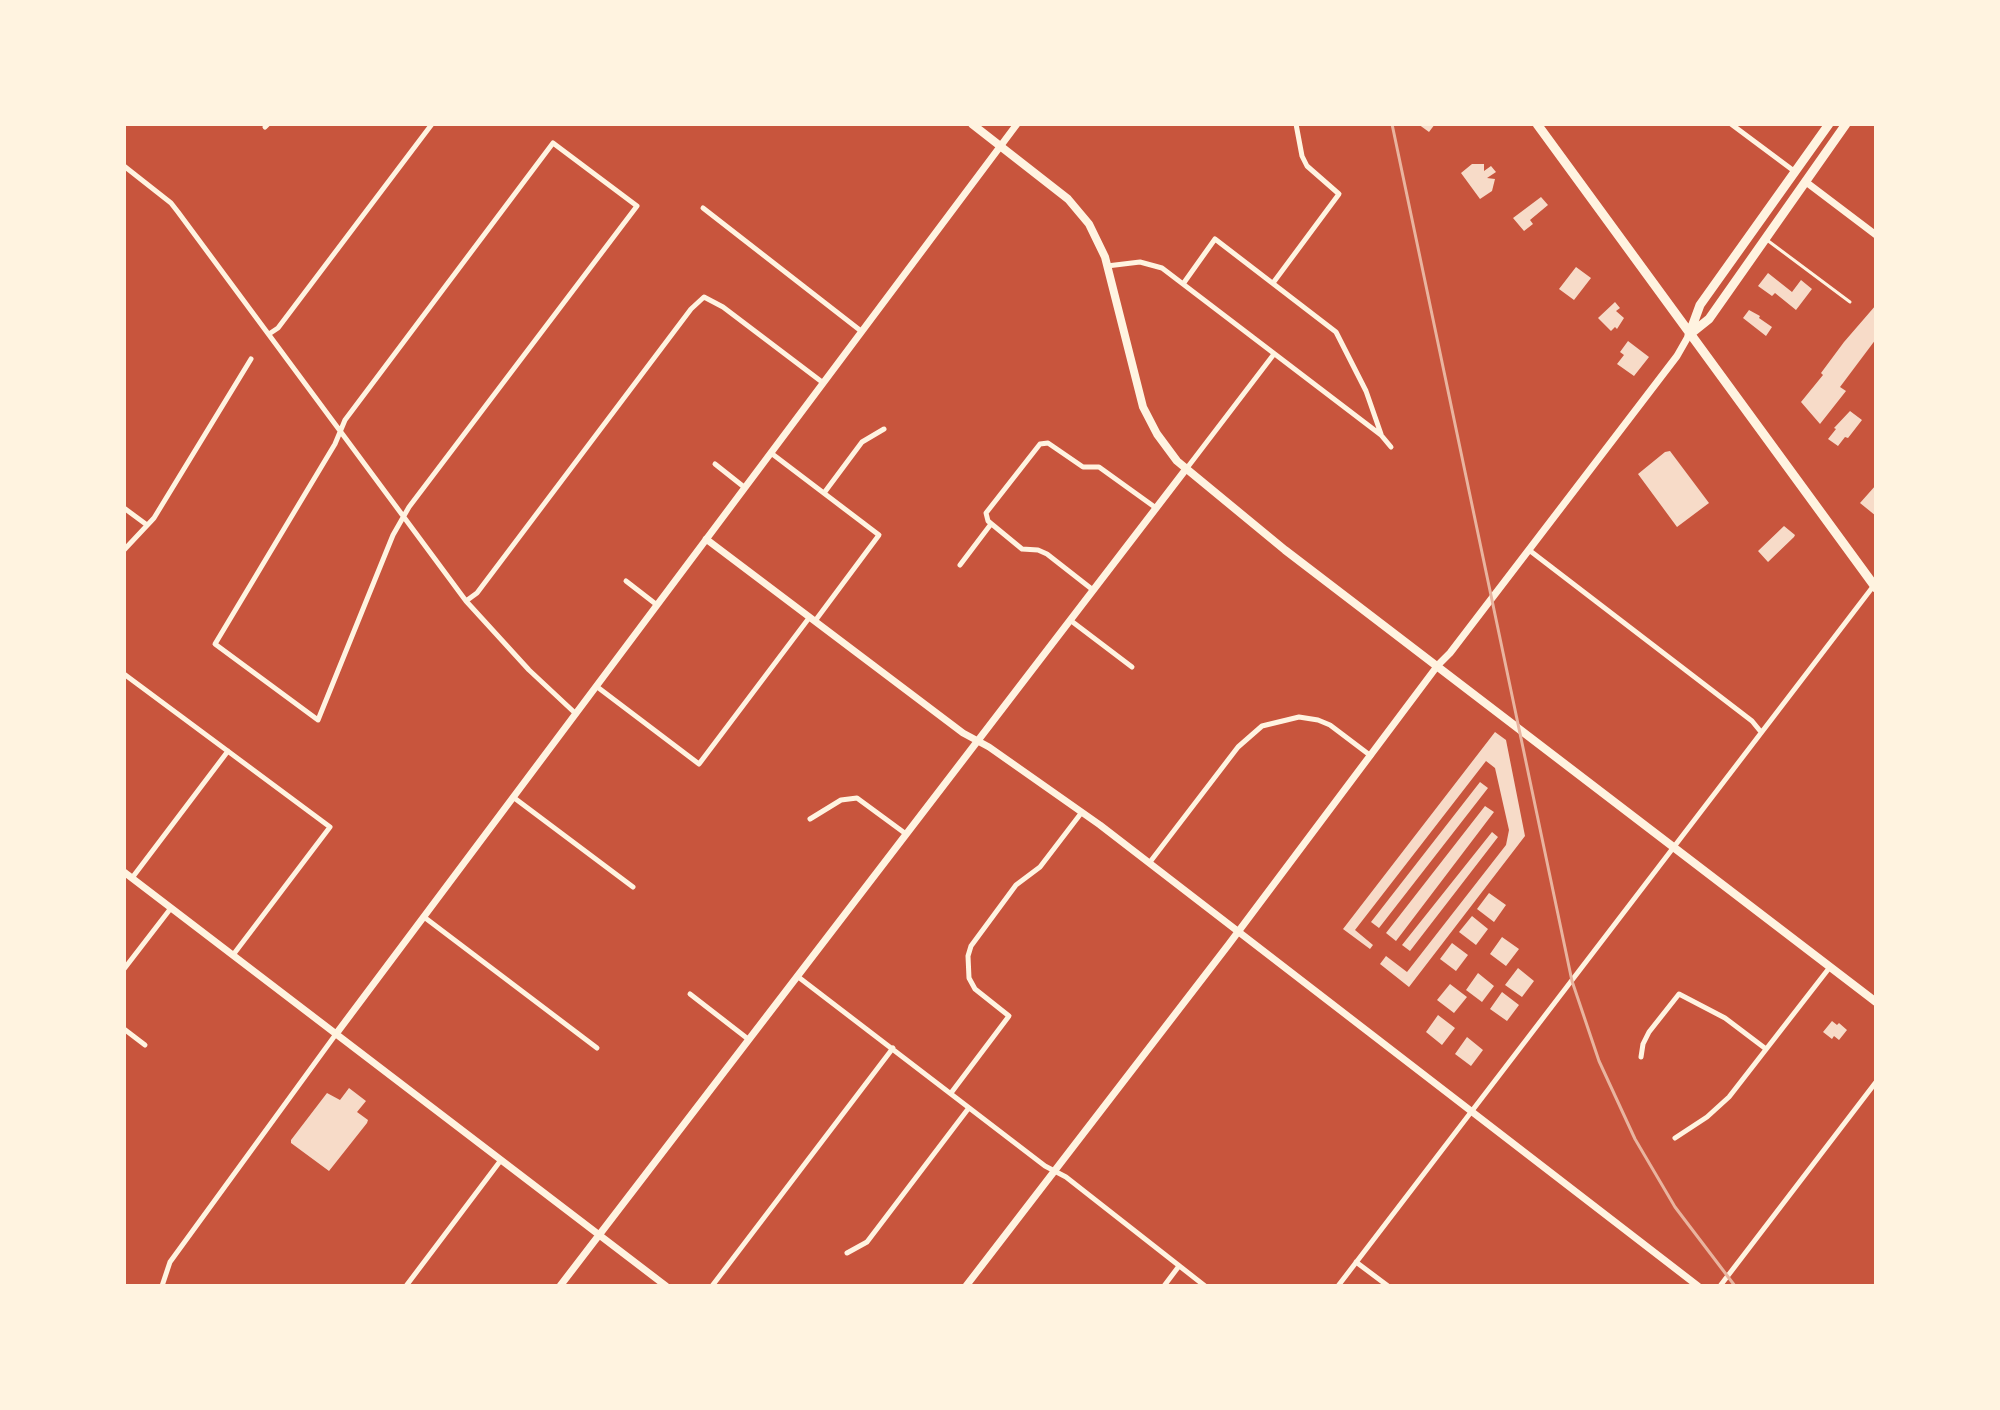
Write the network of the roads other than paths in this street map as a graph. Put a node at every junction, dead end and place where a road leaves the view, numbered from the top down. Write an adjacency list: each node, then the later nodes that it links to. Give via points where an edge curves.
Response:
1 (432, 124): 21 (street)
2 (972, 124): 9 (main road)
3 (1017, 124): 9 (street)
4 (1296, 124): 17 (street, via 1307,166 1339,194)
5 (1537, 124): 22 (main road)
6 (1731, 124): 11 (street)
7 (1829, 124): 11 (main road)
8 (1846, 124): 12 (main road)
9 (1000, 145): 16 (main road, via 1068,199 1089,224); 20 (street)
10 (124, 166): 21 (street, via 171,203)
11 (1795, 171): 22 (main road, via 1698,308)
12 (1806, 182): 14 (street); 15 (main road)
13 (703, 208): 20 (street)
14 (1876, 235)
15 (1767, 240): 19 (lane); 22 (main road, via 1709,319)
16 (1107, 266): 18 (street, via 1152,263); 32 (main road, via 1143,407)
17 (1273, 283): 18 (street, via 1215,239); 28 (street, via 1336,332)
18 (1183, 284): 23 (street)
19 (1850, 302)
20 (861, 331): 25 (street)
21 (269, 334): 27 (street)
22 (1689, 335): 42 (street); 45 (main road)
23 (1274, 354): 28 (street); 32 (street)
24 (251, 359): 39 (street)
25 (822, 382): 30 (street); 47 (street, via 704,297)
26 (884, 429): 34 (street, via 862,442)
27 (340, 432): 37 (street); 37 (street, via 215,644 318,720); 37 (street, via 553,143 637,206)
28 (1381, 435): 29 (street)
29 (1391, 447)
30 (770, 453): 33 (street); 34 (street)
31 (715, 464): 33 (street)
32 (1186, 469): 36 (street); 51 (main road)
33 (744, 487): 40 (street)
34 (824, 493): 49 (street, via 879,535)
35 (124, 508): 39 (street)
36 (1156, 508): 38 (street, via 1099,467 1083,467 1048,443 1040,444 986,513); 46 (street)
37 (403, 518): 47 (street)
38 (990, 523): 43 (street); 46 (street, via 1022,549 1047,554)
39 (147, 525): 41 (street)
40 (706, 539): 48 (street); 49 (street)
41 (124, 550)
42 (1529, 550): 51 (street); 56 (street)
43 (960, 565)
44 (626, 581): 48 (street)
45 (1875, 586): 56 (street)
46 (1093, 590): 50 (street)
47 (466, 601): 55 (street)
48 (657, 605): 54 (street)
49 (813, 619): 54 (street, via 699,764); 57 (street)
50 (1070, 620): 52 (street); 57 (street)
51 (1438, 665): 59 (street); 64 (main road)
52 (1132, 667)
53 (124, 674): 58 (street)
54 (596, 686): 55 (street)
55 (575, 713): 60 (street)
56 (1761, 732): 64 (street)
57 (978, 741): 61 (street); 63 (street)
58 (228, 751): 67 (street); 72 (street, via 330,827)
59 (1371, 756): 65 (street, via 1318,720 1299,717 1262,726 1238,747); 71 (street)
60 (513, 797): 68 (street); 70 (street)
61 (1082, 812): 65 (street); 87 (street, via 1040,867 1016,885 971,946 967,967 975,989 1009,1016)
62 (810, 819): 63 (street, via 841,800 857,798)
63 (906, 834): 75 (street)
64 (1674, 847): 73 (main road); 89 (street)
65 (1150, 862): 71 (street)
66 (124, 872): 67 (street)
67 (132, 878): 69 (street)
68 (633, 887)
69 (171, 908): 72 (street); 74 (street)
70 (424, 917): 79 (street); 82 (street)
71 (1239, 930): 89 (street); 92 (street)
72 (233, 955): 79 (street)
73 (1830, 967): 77 (main road); 84 (street)
74 (124, 969)
75 (797, 976): 80 (street); 83 (street)
76 (690, 994): 80 (street)
77 (1876, 1002)
78 (124, 1029): 81 (street)
79 (336, 1034): 91 (street); 97 (street, via 170,1262)
80 (748, 1039): 93 (street)
81 (145, 1045)
82 (597, 1048)
83 (893, 1048): 87 (street); 101 (street)
84 (1766, 1049): 85 (street, via 1679,994 1649,1032); 90 (street, via 1719,1107)
85 (1641, 1057)
86 (1876, 1082): 108 (street)
87 (951, 1093): 88 (street)
88 (968, 1109): 92 (street); 94 (street, via 867,1242)
89 (1472, 1110): 95 (street); 107 (street)
90 (1675, 1138)
91 (501, 1160): 93 (street); 98 (street)
92 (1054, 1171): 96 (street); 102 (street)
93 (599, 1235): 99 (street); 100 (street)
94 (847, 1253)
95 (1356, 1262): 105 (street); 106 (street)
96 (1179, 1266): 103 (street); 104 (street)
97 (162, 1286)
98 (406, 1286)
99 (560, 1286)
100 (666, 1286)
101 (712, 1286)
102 (966, 1286)
103 (1164, 1286)
104 (1205, 1286)
105 (1338, 1286)
106 (1388, 1286)
107 (1698, 1286)
108 (1720, 1286)

